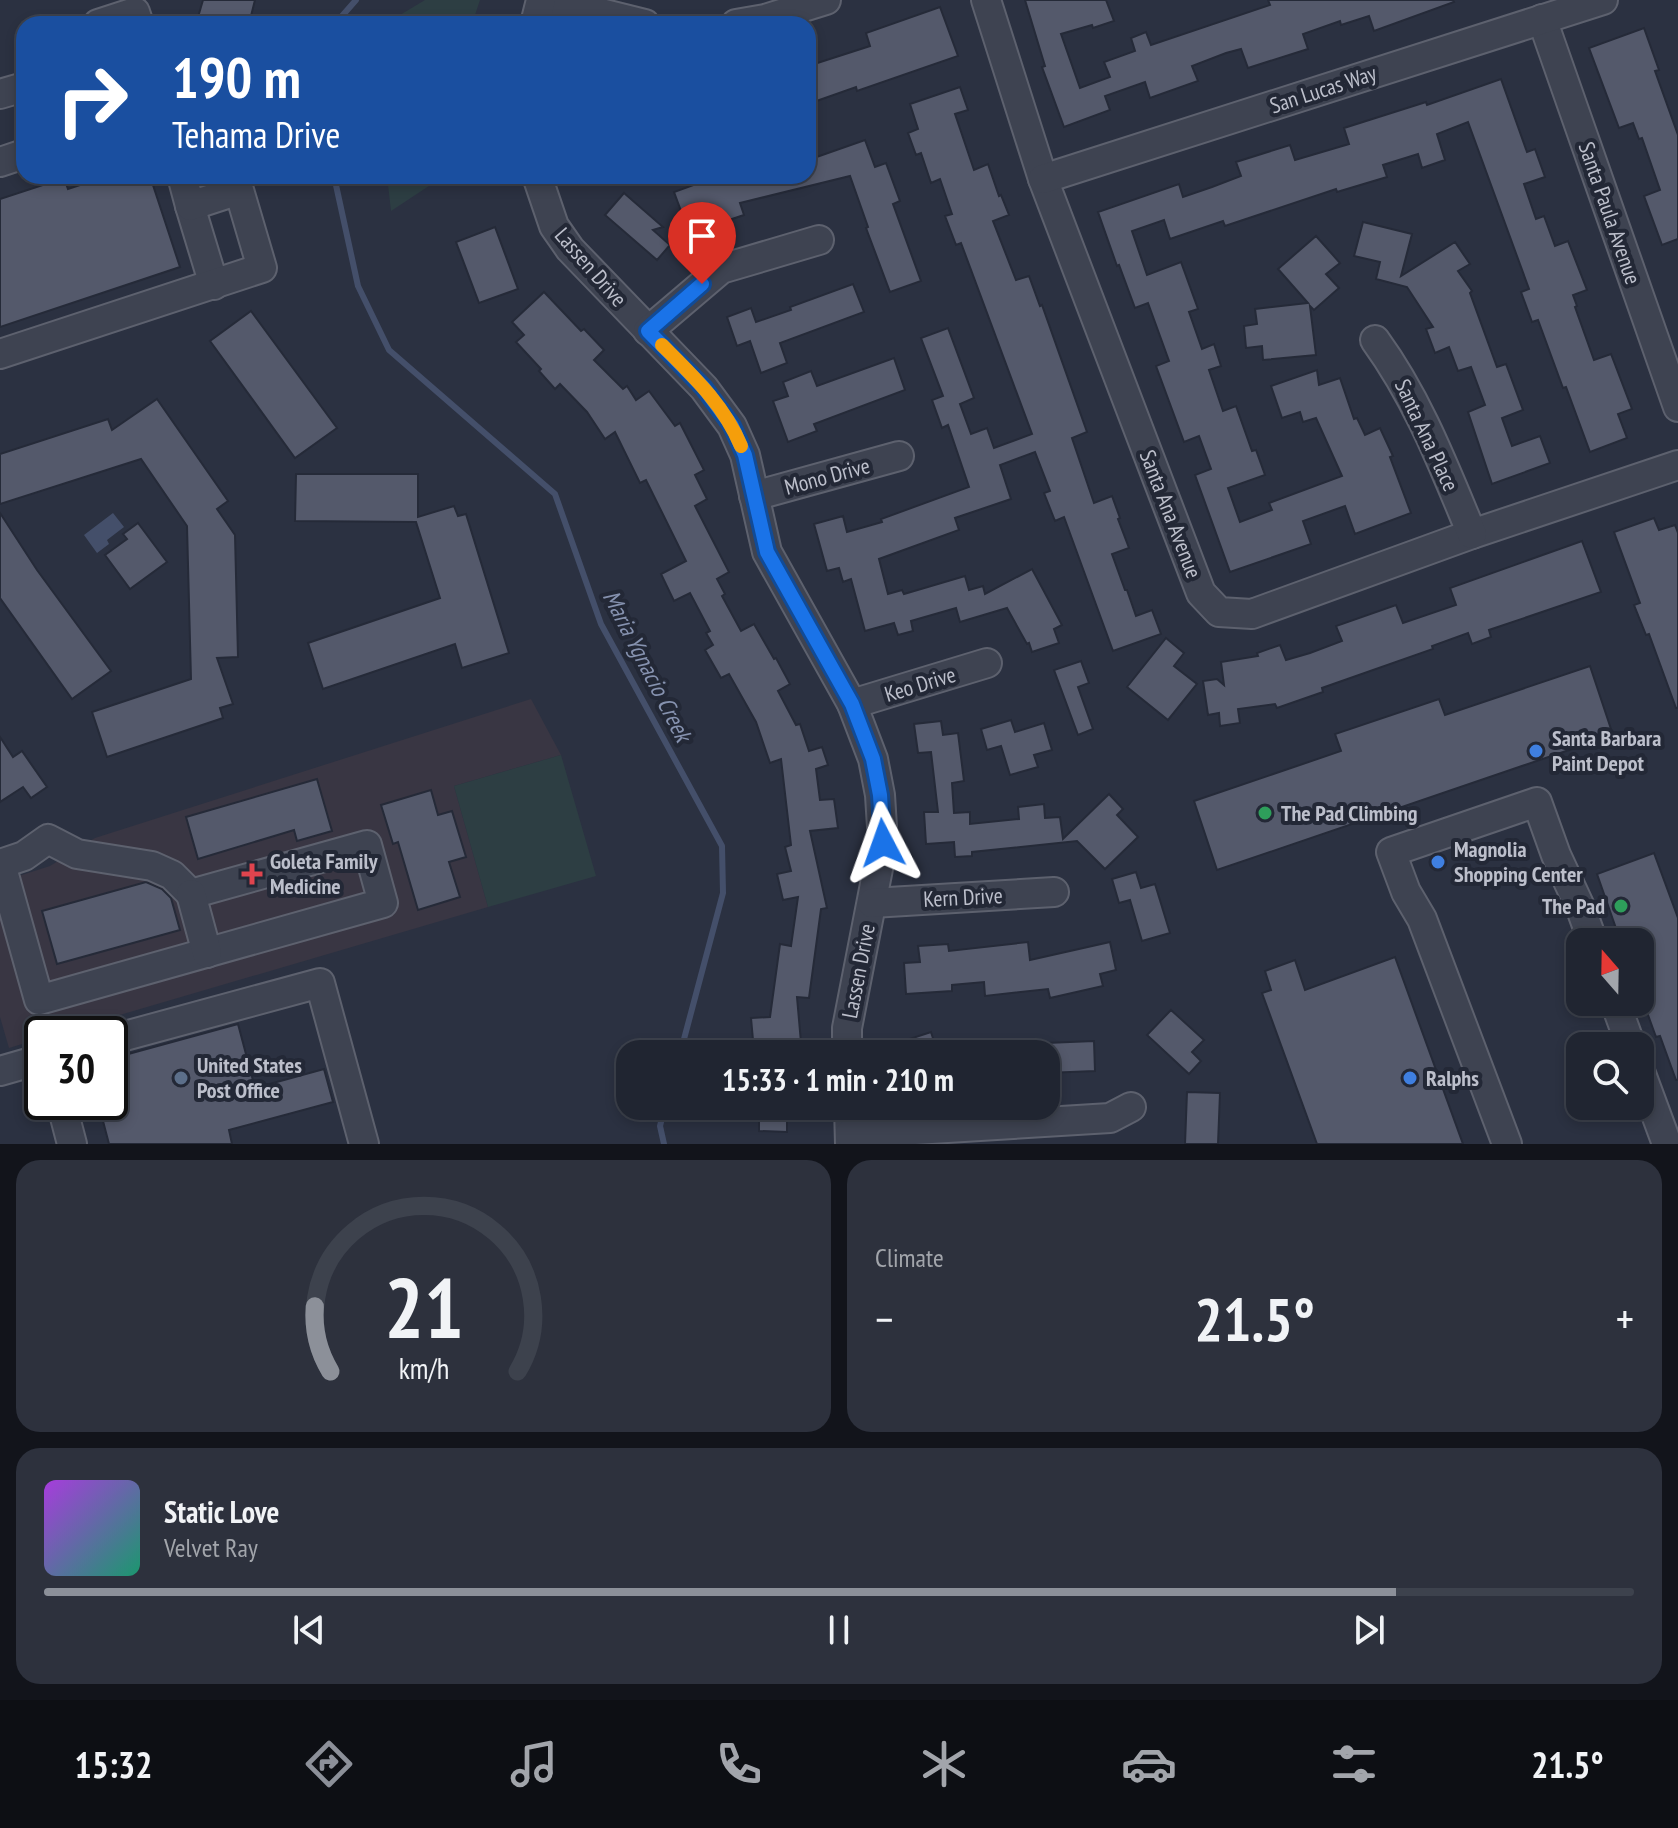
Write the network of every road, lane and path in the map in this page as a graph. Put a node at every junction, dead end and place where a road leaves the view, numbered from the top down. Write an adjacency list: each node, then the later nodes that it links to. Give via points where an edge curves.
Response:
1 (548, 0): 5 (street)
2 (826, 0): 6 (street)
3 (986, 0): 8 (street, Santa Ana Avenue)
4 (1603, 0): 7 (street, San Lucas Way)
5 (613, 16)
6 (775, 16)
7 (1542, 19): 8 (street, San Lucas Way); 17 (street, Santa Paula Avenue)
8 (1043, 179): 21 (street, Santa Ana Avenue, via 1201,593 1219,612 1252,614)
9 (184, 184): 11 (street)
10 (540, 184): 14 (street, Lassen Drive, via 554,226 570,249)
11 (190, 206): 13 (street); 13 (street, via 239,190 262,268)
12 (819, 240): 14 (street, via 721,269)
13 (214, 285): 16 (street)
14 (648, 331): 20 (street, Lassen Drive, via 704,388 732,426)
15 (1375, 340): 21 (street, Santa Ana Place, via 1394,365 1432,440)
16 (0, 354)
17 (1678, 407)
18 (899, 456): 20 (street, Mono Drive)
19 (1678, 465): 21 (street, Santa Ana Avenue)
20 (754, 496): 23 (street, Lassen Drive, via 767,552)
21 (1472, 534)
22 (987, 663): 23 (street, Keo Drive)
23 (852, 704): 27 (street, Lassen Drive, via 880,795 883,843)
24 (1, 864): 26 (street, via 48,839 77,854 152,866 172,875); 29 (street, via 39,1000)
25 (1054, 892): 27 (street, Kern Drive)
26 (191, 894): 29 (street); 29 (street, via 367,845 383,903)
27 (872, 903): 31 (street, Lassen Drive)
28 (1588, 928): 40 (street, via 1537,802 1391,852 1422,919)
29 (207, 953)
30 (128, 1035): 39 (street, via 320,983)
31 (847, 1040)
32 (24, 1064): 33 (street)
33 (0, 1071)
34 (1131, 1107): 37 (street, via 1110,1118)
35 (1654, 1109): 41 (street)
36 (66, 1120): 38 (street)
37 (850, 1128)
38 (72, 1144)
39 (364, 1144)
40 (1507, 1144)
41 (1667, 1144)

